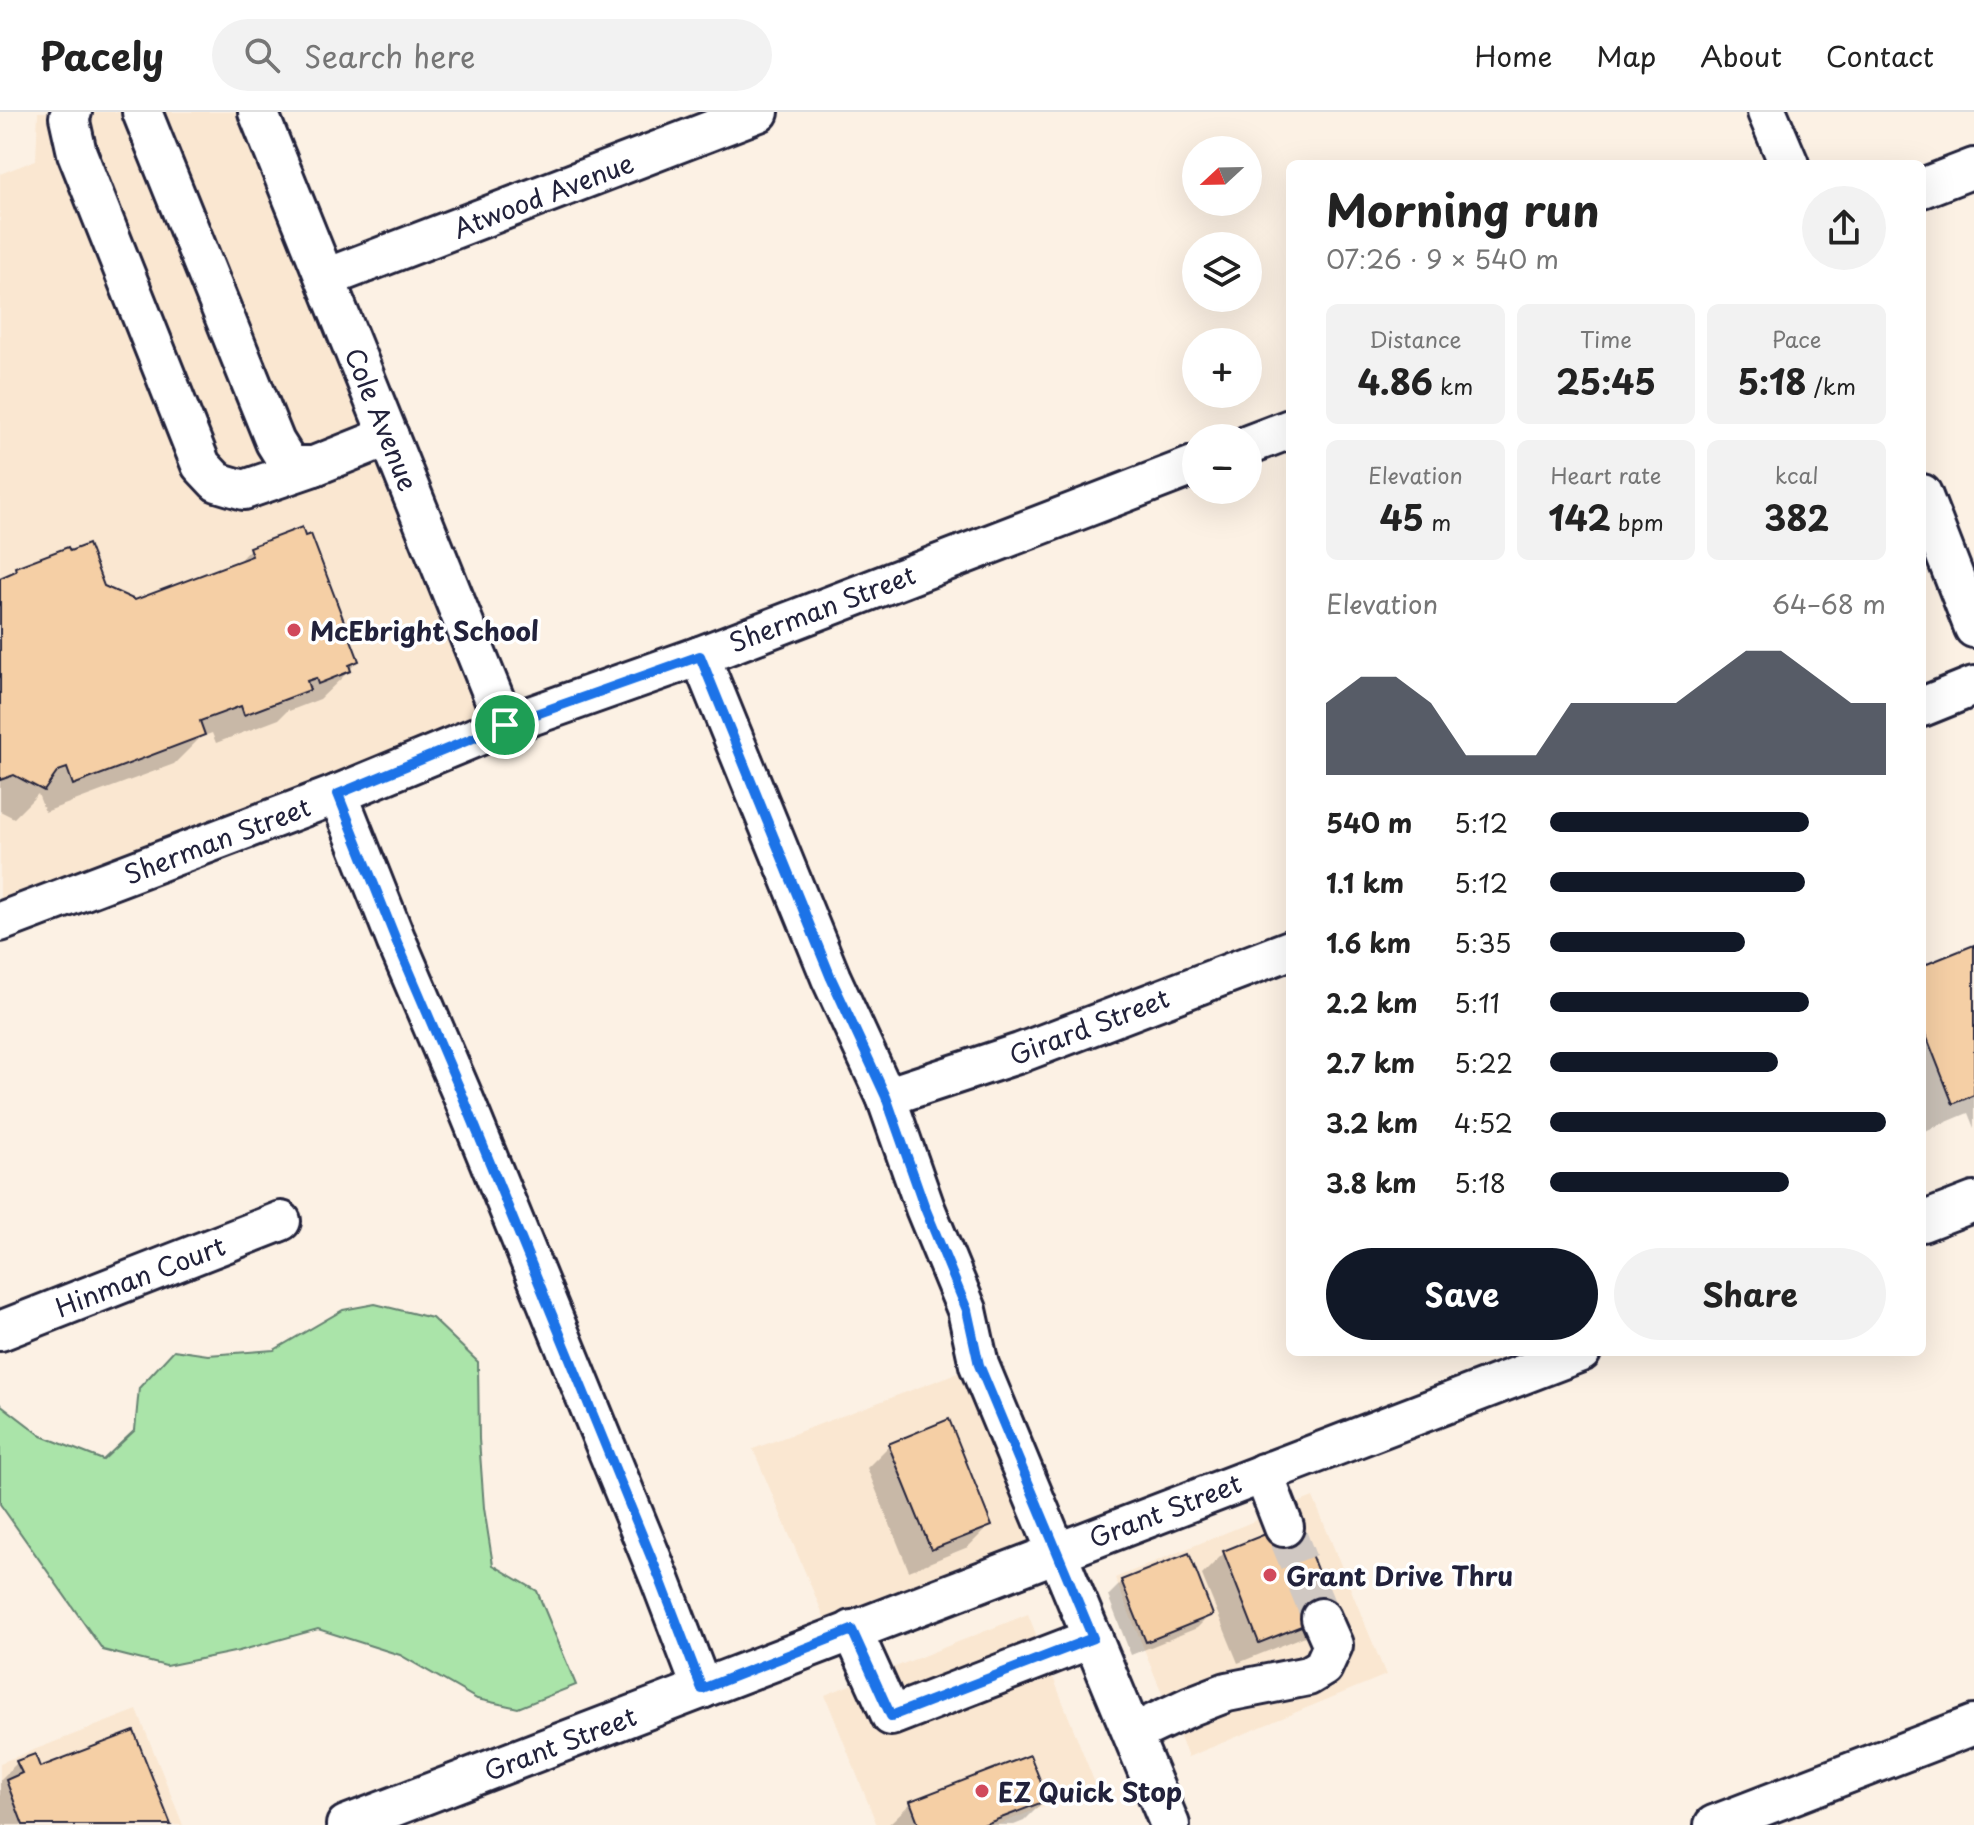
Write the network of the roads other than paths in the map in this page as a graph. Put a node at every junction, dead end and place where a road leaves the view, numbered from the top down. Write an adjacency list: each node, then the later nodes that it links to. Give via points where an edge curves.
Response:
1 (72, 112): 13 (street, via 77,153 201,465 217,482 244,490)
2 (142, 112): 13 (street, via 275,442 290,466)
3 (258, 112): 9 (street, Cole Avenue)
4 (759, 112): 9 (street, Atwood Avenue)
5 (1767, 112): 6 (street)
6 (1787, 160)
7 (1974, 168): 8 (street)
8 (1926, 186)
9 (326, 278): 11 (street, Cole Avenue)
10 (1286, 431): 12 (street)
11 (389, 436): 13 (street); 20 (street, Cole Avenue)
12 (1262, 440)
13 (314, 466)
14 (1182, 470): 17 (street, Sherman Street)
15 (1926, 504): 16 (street)
16 (1974, 628)
17 (700, 656): 20 (street, Sherman Street); 24 (street, via 831,978)
18 (1974, 686): 19 (street)
19 (1926, 705)
20 (505, 725): 21 (street, Sherman Street)
21 (338, 794): 22 (street, Sherman Street); 36 (street)
22 (0, 922)
23 (1286, 952): 24 (street, Girard Street, via 1020,1053)
24 (886, 1097): 32 (street, via 967,1310 979,1365)
25 (1974, 1202): 26 (street)
26 (1926, 1220)
27 (281, 1221): 28 (street, Hinman Court)
28 (0, 1331)
29 (1570, 1356): 30 (street, Grant Street)
30 (1263, 1473): 31 (street); 32 (street, Grant Street)
31 (1284, 1527)
32 (1057, 1551): 34 (street, Grant Street); 35 (street)
33 (1321, 1618): 38 (street, via 1333,1645 1323,1667 1308,1676 1227,1692)
34 (852, 1630): 35 (street, via 891,1716); 36 (street, Grant Street)
35 (1093, 1638): 38 (street)
36 (702, 1689): 39 (street, Grant Street)
37 (1974, 1725): 41 (street)
38 (1134, 1733): 40 (street)
39 (346, 1825)
40 (1170, 1825)
41 (1714, 1825)

